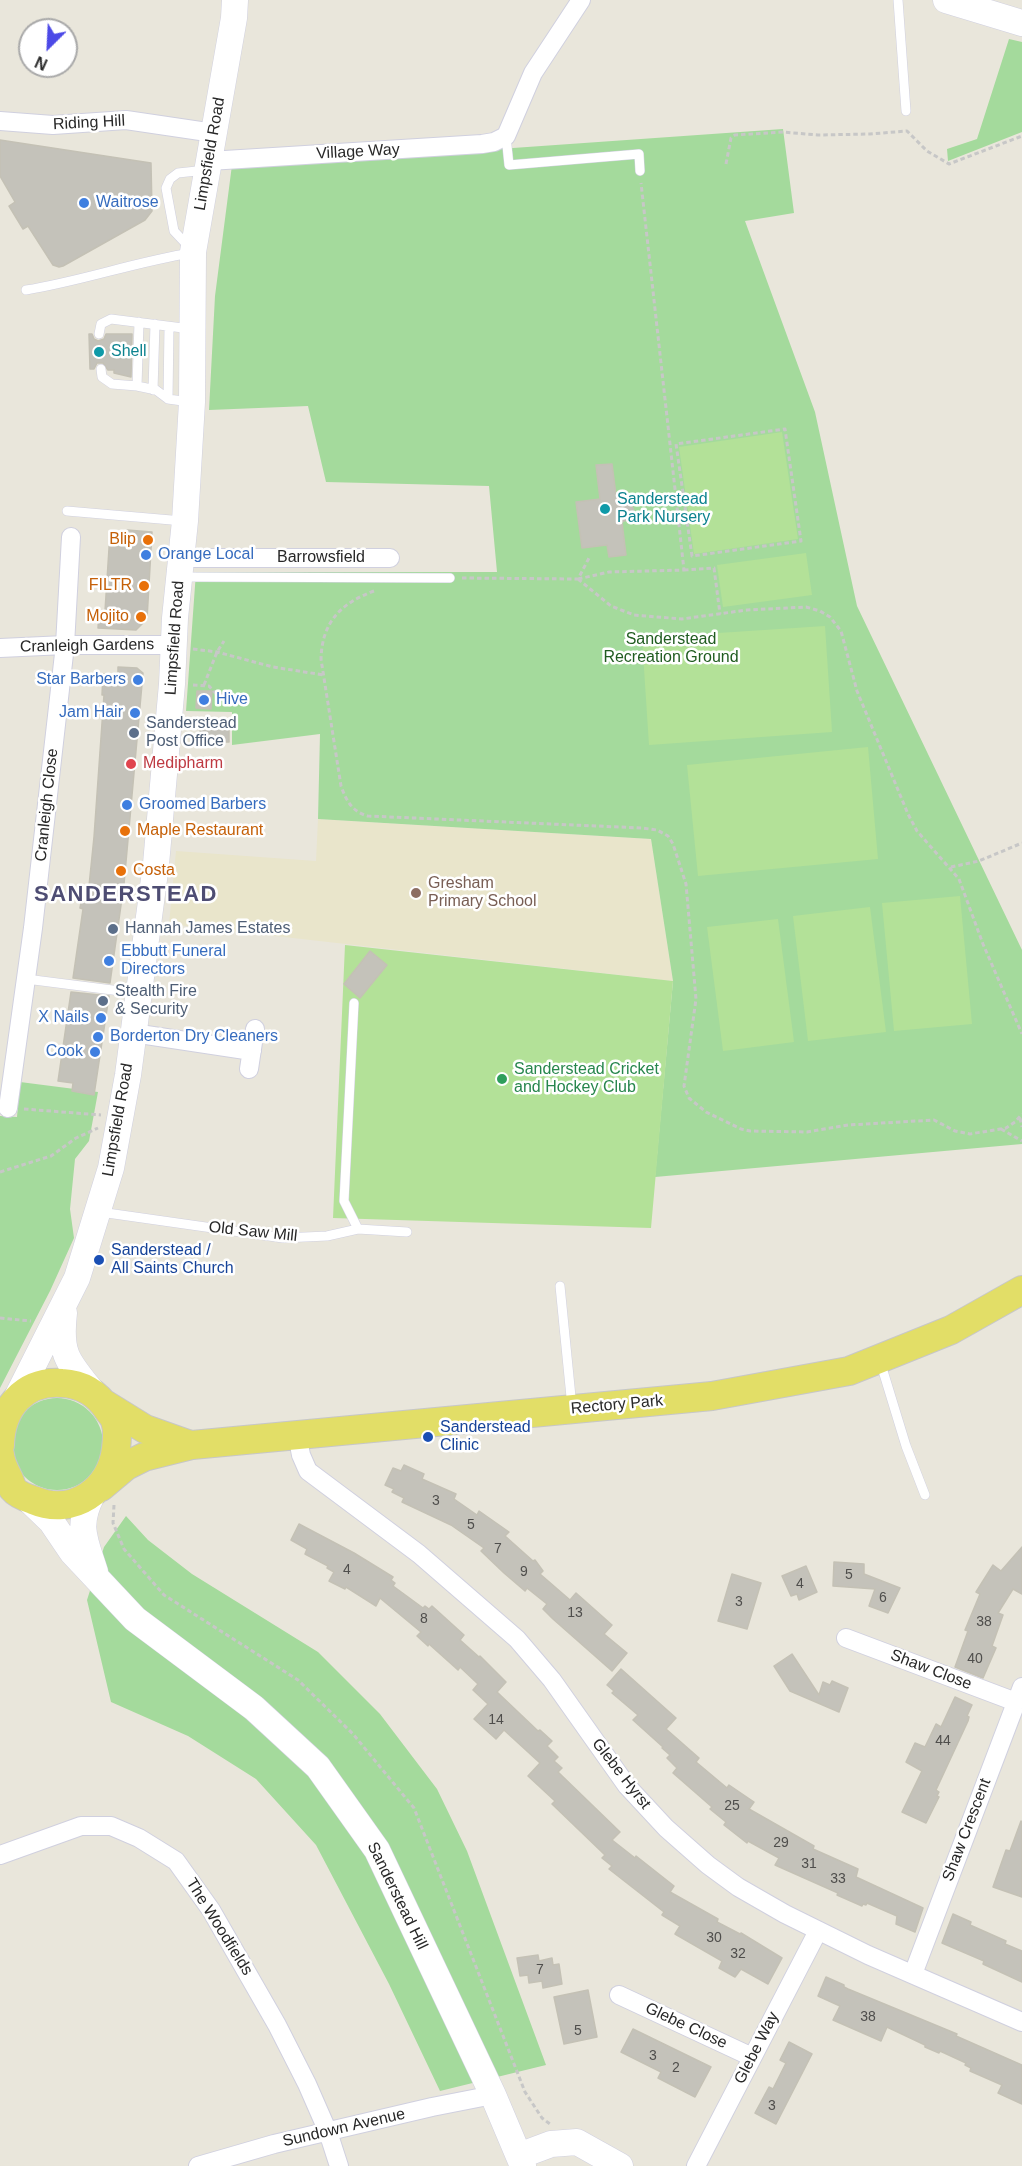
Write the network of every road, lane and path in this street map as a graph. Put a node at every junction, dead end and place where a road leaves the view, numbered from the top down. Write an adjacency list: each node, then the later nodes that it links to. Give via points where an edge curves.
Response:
1 (235, 0): 8 (main road, Limpsfield Road)
2 (581, 0): 9 (street, via 533,73)
3 (898, 0): 6 (lane)
4 (946, 0): 5 (main road)
5 (1022, 23)
6 (906, 111)
7 (0, 121): 8 (street, Riding Hill, via 53,125 126,120)
8 (214, 132): 12 (main road, Limpsfield Road)
9 (506, 136): 12 (street, Village Way, via 482,144); 13 (lane, via 509,165 639,154)
10 (1022, 136): 11 (path, via 949,164 927,151 907,131 735,135)
11 (726, 164)
12 (208, 165): 14 (main road, Limpsfield Road); 14 (lane, via 178,173 170,178 166,188 174,231)
13 (640, 171): 25 (path)
14 (193, 252): 15 (lane); 18 (main road, Limpsfield Road)
15 (26, 290)
16 (139, 322): 17 (lane); 19 (lane, via 104,321); 21 (lane)
17 (155, 324): 18 (lane); 22 (lane)
18 (182, 328): 23 (main road, Limpsfield Road)
19 (99, 334)
20 (101, 369): 21 (lane, via 104,380)
21 (137, 386): 22 (lane)
22 (153, 390): 23 (lane)
23 (180, 401): 27 (main road, Limpsfield Road)
24 (684, 500): 24 (path, via 676,444 785,429 801,541 692,556); 25 (path)
25 (676, 501): 32 (path)
26 (67, 511): 27 (lane)
27 (185, 521): 31 (main road, Limpsfield Road)
28 (71, 537): 38 (street, Cranleigh Close)
29 (390, 558): 31 (street, Barrowsfield)
30 (589, 558): 34 (path)
31 (180, 567): 33 (lane); 39 (main road, Limpsfield Road)
32 (684, 570): 34 (path, via 609,572); 36 (path, via 714,568)
33 (450, 578): 34 (path)
34 (578, 579): 36 (path, via 611,606 628,614 673,619)
35 (378, 590): 42 (path, via 349,604 330,623 322,643)
36 (720, 614): 47 (path, via 806,607 835,621 857,691 908,814 928,844)
37 (225, 641): 41 (path)
38 (65, 645): 39 (street, Cranleigh Gardens); 40 (street, Cranleigh Gardens); 48 (street, Cranleigh Close)
39 (174, 645): 41 (path); 43 (main road, Limpsfield Road)
40 (0, 648)
41 (217, 652): 42 (path); 44 (path)
42 (324, 675): 58 (path, via 341,786 347,801 362,814 642,828 668,836 686,884 696,999 684,1086 689,1098 706,1112 750,1131 807,1132 856,1124 934,1120 967,1134)
43 (171, 684): 44 (path); 49 (main road, Limpsfield Road, via 156,864)
44 (204, 686): 45 (path, via 217,695)
45 (226, 693)
46 (1022, 843): 47 (path, via 979,861)
47 (951, 867): 53 (path, via 963,886)
48 (26, 979): 49 (lane); 54 (street, Cranleigh Close)
49 (138, 994): 52 (main road, Limpsfield Road)
50 (354, 1003): 62 (lane, via 344,1201)
51 (255, 1029): 52 (street, via 250,1060)
52 (133, 1033): 56 (main road, Limpsfield Road)
53 (1022, 1034)
54 (8, 1108): 56 (path)
55 (1021, 1116): 57 (path); 58 (path)
56 (121, 1117): 60 (path, via 76,1138 51,1156); 61 (main road, Limpsfield Road)
57 (1022, 1128)
58 (1001, 1130): 59 (path)
59 (1022, 1141)
60 (0, 1172)
61 (99, 1212): 62 (lane, Old Saw Mill, via 283,1238 327,1236); 66 (main road, Limpsfield Road, via 77,1278)
62 (358, 1229): 63 (lane, Old Saw Mill)
63 (407, 1232)
64 (560, 1286): 70 (lane)
65 (1022, 1290): 68 (main road, Rectory Park, via 951,1330)
66 (60, 1313): 67 (path); 69 (main road, Limpsfield Road, via 63,1349 70,1365); 71 (main road, Limpsfield Road)
67 (0, 1318)
68 (880, 1359): 70 (main road, Rectory Park, via 849,1371 712,1396); 78 (lane)
69 (98, 1398): 71 (main road, Rectory Park, via 83,1386 50,1382 37,1384); 74 (main road, Rectory Park, via 145,1429); 77 (main road, via 115,1422 116,1442 115,1458)
70 (572, 1409): 72 (main road, Rectory Park)
71 (8, 1411): 73 (main road)
72 (297, 1434): 74 (main road, Rectory Park); 83 (street, Glebe Hyrst, via 300,1455 308,1471 420,1554 530,1652 627,1786 679,1840 738,1887)
73 (0, 1445)
74 (192, 1445): 77 (main road, Rectory Park, via 144,1457 126,1466)
75 (0, 1455): 76 (main road)
76 (13, 1491): 77 (main road, via 49,1505 63,1505); 79 (main road, Sanderstead Hill, via 51,1521)
77 (96, 1491): 79 (main road, Sanderstead Hill, via 82,1520)
78 (925, 1495)
79 (98, 1581): 88 (main road, Sanderstead Hill, via 135,1619 254,1708 318,1767 377,1850)
80 (846, 1638): 81 (street, Shaw Close)
81 (1019, 1694): 84 (street, Shaw Crescent)
82 (0, 1855): 89 (street, The Woodfields, via 81,1826 111,1826 139,1838 176,1862 211,1910 277,2025)
83 (818, 1931): 84 (street, Glebe Hyrst); 87 (street, Glebe Way)
84 (913, 1974): 86 (street, Glebe Hyrst)
85 (619, 1995): 87 (street, Glebe Close)
86 (1022, 2022)
87 (752, 2057): 94 (street, Glebe Way)
88 (493, 2095): 89 (street, Sundown Avenue); 90 (main road, Sanderstead Hill)
89 (328, 2132): 91 (street, Sundown Avenue); 92 (street, The Woodfields)
90 (521, 2161): 93 (main road, via 551,2144 577,2142)
91 (198, 2166)
92 (339, 2166)
93 (620, 2166)
94 (696, 2166)

